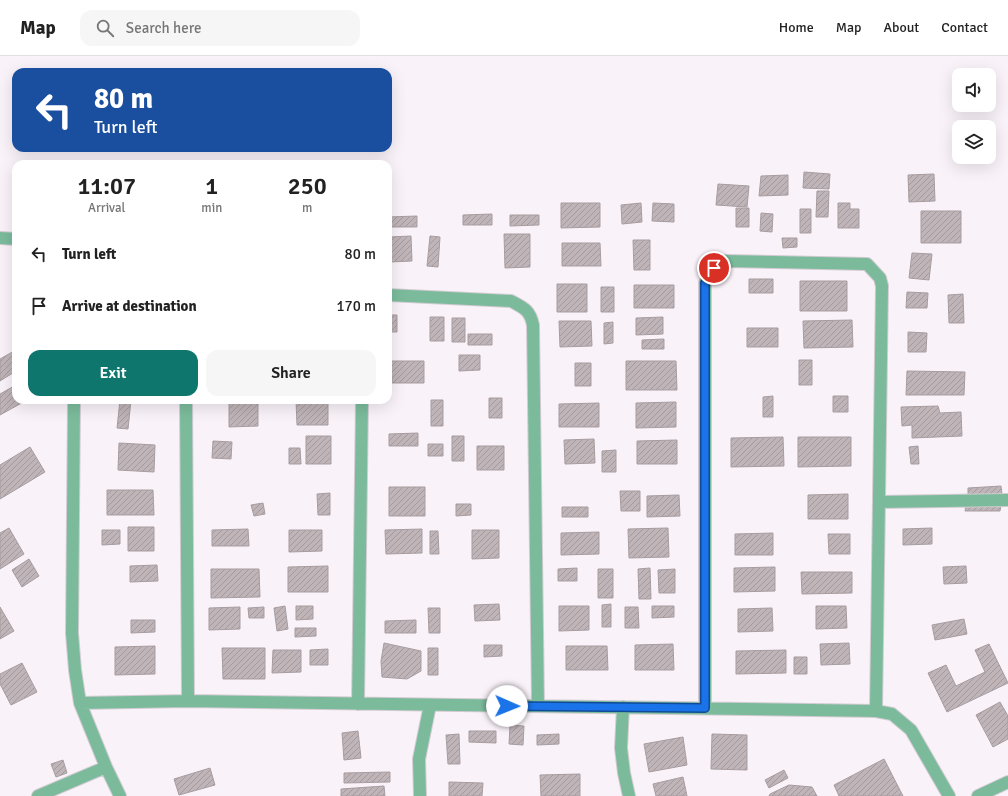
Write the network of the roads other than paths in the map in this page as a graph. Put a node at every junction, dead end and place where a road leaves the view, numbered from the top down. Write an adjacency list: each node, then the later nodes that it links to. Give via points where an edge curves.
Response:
1 (0, 238): 2 (street)
2 (12, 239)
3 (392, 295): 13 (street, via 511,301 525,308 531,316)
4 (74, 404): 10 (street, via 72,633)
5 (186, 404): 9 (street)
6 (362, 404): 11 (street)
7 (1008, 500): 8 (street)
8 (879, 502): 15 (street, via 882,286 880,278 867,264 724,261 714,268 705,283); 16 (street)
9 (188, 701): 10 (street); 11 (street)
10 (80, 703): 17 (street)
11 (358, 704): 12 (street)
12 (430, 705): 13 (street); 21 (street, via 418,759)
13 (538, 706): 14 (street)
14 (623, 707): 15 (street); 22 (street, via 621,748)
15 (705, 708): 16 (street)
16 (876, 711): 23 (street, via 892,714 912,730)
17 (106, 767): 19 (street); 20 (street)
18 (1008, 782): 24 (street)
19 (38, 796)
20 (120, 796)
21 (420, 796)
22 (629, 796)
23 (949, 796)
24 (978, 796)

